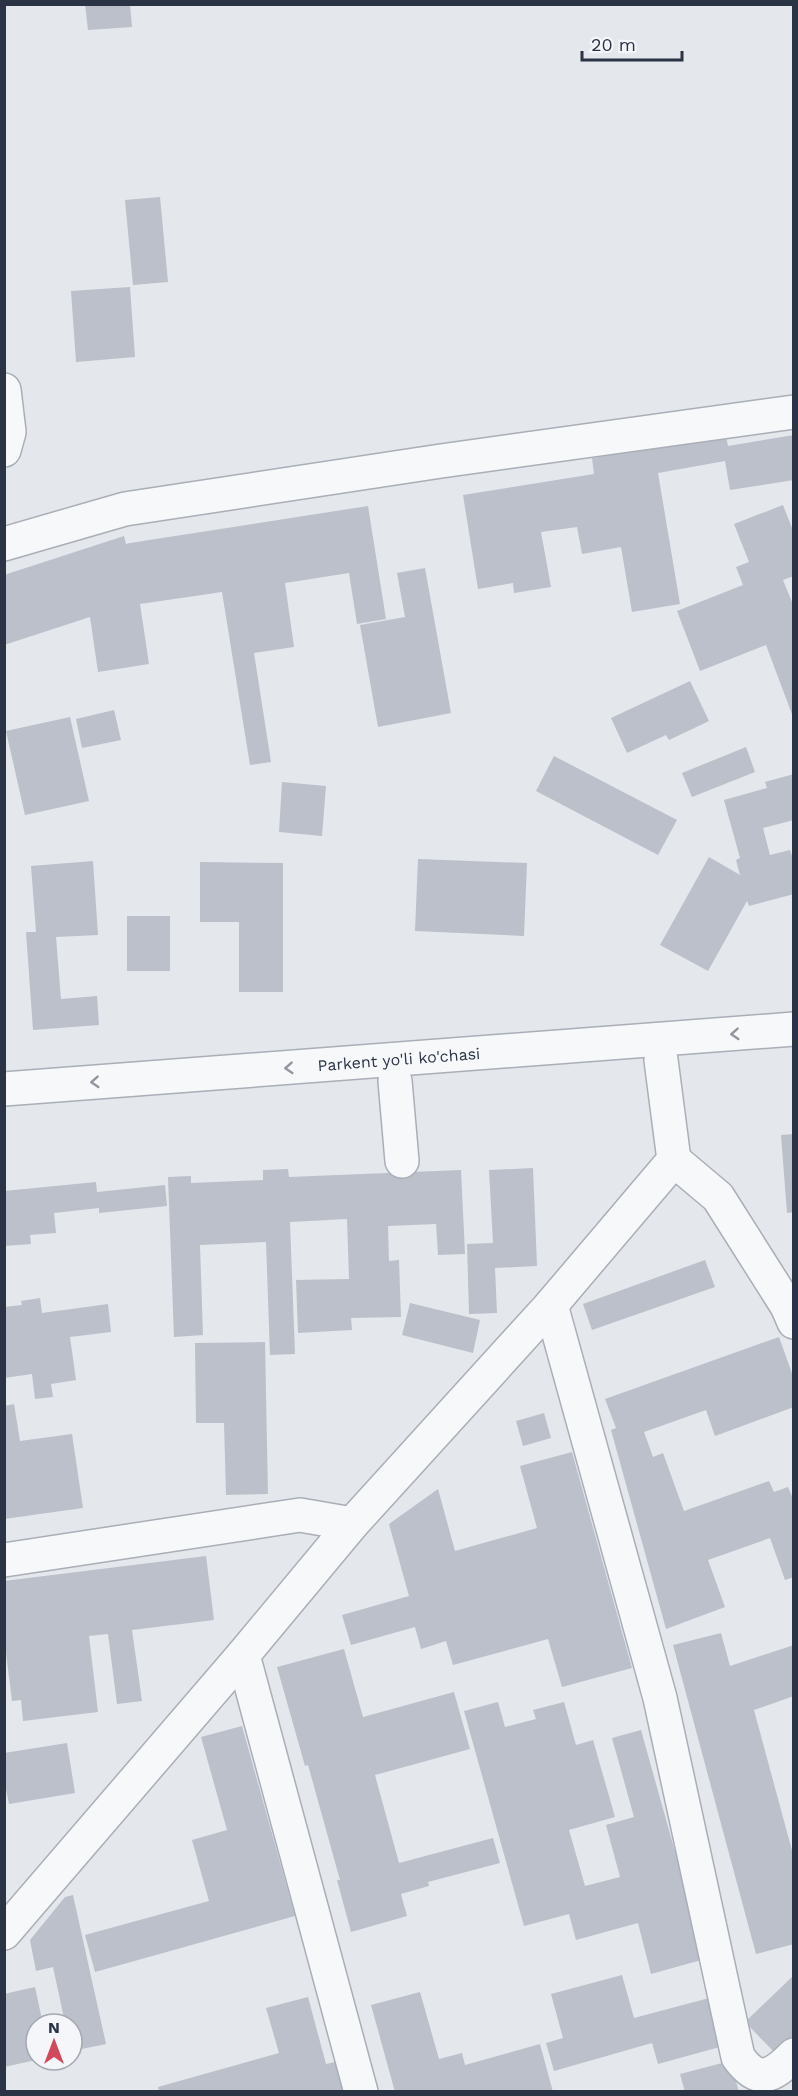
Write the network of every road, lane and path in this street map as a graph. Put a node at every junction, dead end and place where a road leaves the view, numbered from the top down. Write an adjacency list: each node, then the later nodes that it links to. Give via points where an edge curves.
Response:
1 (4, 390): 3 (street, via 9,432)
2 (794, 412): 4 (street, via 125,509)
3 (4, 450)
4 (4, 544)
5 (794, 1029): 9 (street, Parkent yo'li ko'chasi, one-way to 9)
6 (794, 1051): 7 (street, Parkent yo'li ko'chasi)
7 (662, 1060): 8 (street, Parkent yo'li ko'chasi); 11 (street)
8 (395, 1081): 10 (street, Parkent yo'li ko'chasi); 12 (street)
9 (4, 1089)
10 (4, 1110)
11 (674, 1160): 13 (street); 14 (street, via 718,1197)
12 (402, 1161)
13 (551, 1305): 15 (street); 19 (street, via 660,1698 738,2057 746,2069 758,2076 771,2074)
14 (794, 1322)
15 (352, 1524): 16 (street, via 300,1515); 17 (street)
16 (4, 1560)
17 (243, 1655): 18 (street); 20 (street)
18 (4, 1933)
19 (794, 2055)
20 (361, 2091)

